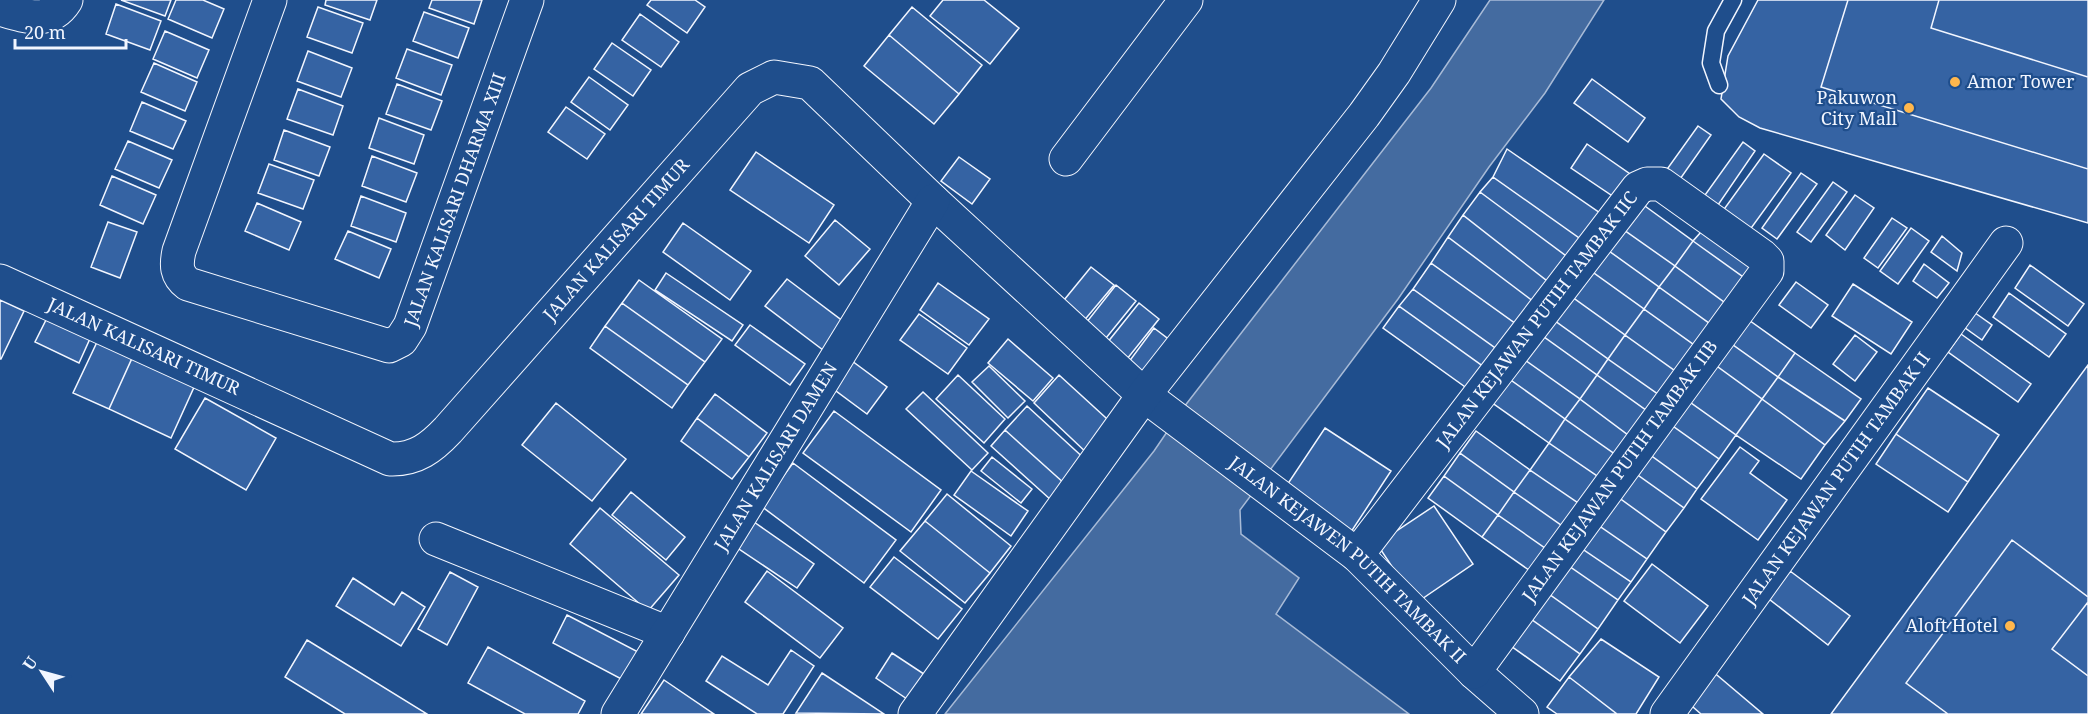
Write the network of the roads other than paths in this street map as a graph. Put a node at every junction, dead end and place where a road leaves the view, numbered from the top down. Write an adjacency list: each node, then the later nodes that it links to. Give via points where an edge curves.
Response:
1 (66, 0): 7 (street, via 58,9 34,19)
2 (270, 0): 3 (street, JALAN KALISARI DHARMA XIII, via 179,251 177,272 188,284 389,346 401,340 410,326)
3 (527, 0)
4 (1186, 0): 9 (street)
5 (1439, 0): 14 (street, via 1394,73)
6 (1733, 0): 8 (lane, via 1716,31 1711,63)
7 (0, 9)
8 (1719, 85)
9 (1066, 159)
10 (933, 201): 13 (street, JALAN KALISARI TIMUR, via 810,83 774,76 750,89 442,436 423,452 402,459 390,459); 14 (street, JALAN KALISARI TIMUR); 17 (street, JALAN KALISARI DAMEN)
11 (2006, 243): 22 (street, JALAN KEJAWAN PUTIH TAMBAK II)
12 (1767, 271): 16 (street, JALAN KEJAWAN PUTIH TAMBAK IIC, via 1767,261 1762,256 1661,184 1638,188); 18 (street, JALAN KEJAWAN PUTIH TAMBAK IIB)
13 (0, 282)
14 (1156, 404): 16 (street, JALAN KEJAWEN PUTIH TAMBAK II); 20 (street)
15 (436, 540): 17 (street)
16 (1357, 555): 18 (street, JALAN KEJAWEN PUTIH TAMBAK II)
17 (668, 633): 19 (street, JALAN KALISARI DAMEN)
18 (1474, 672): 21 (street, JALAN KEJAWEN PUTIH TAMBAK II)
19 (618, 714)
20 (915, 714)
21 (1522, 714)
22 (1666, 714)

